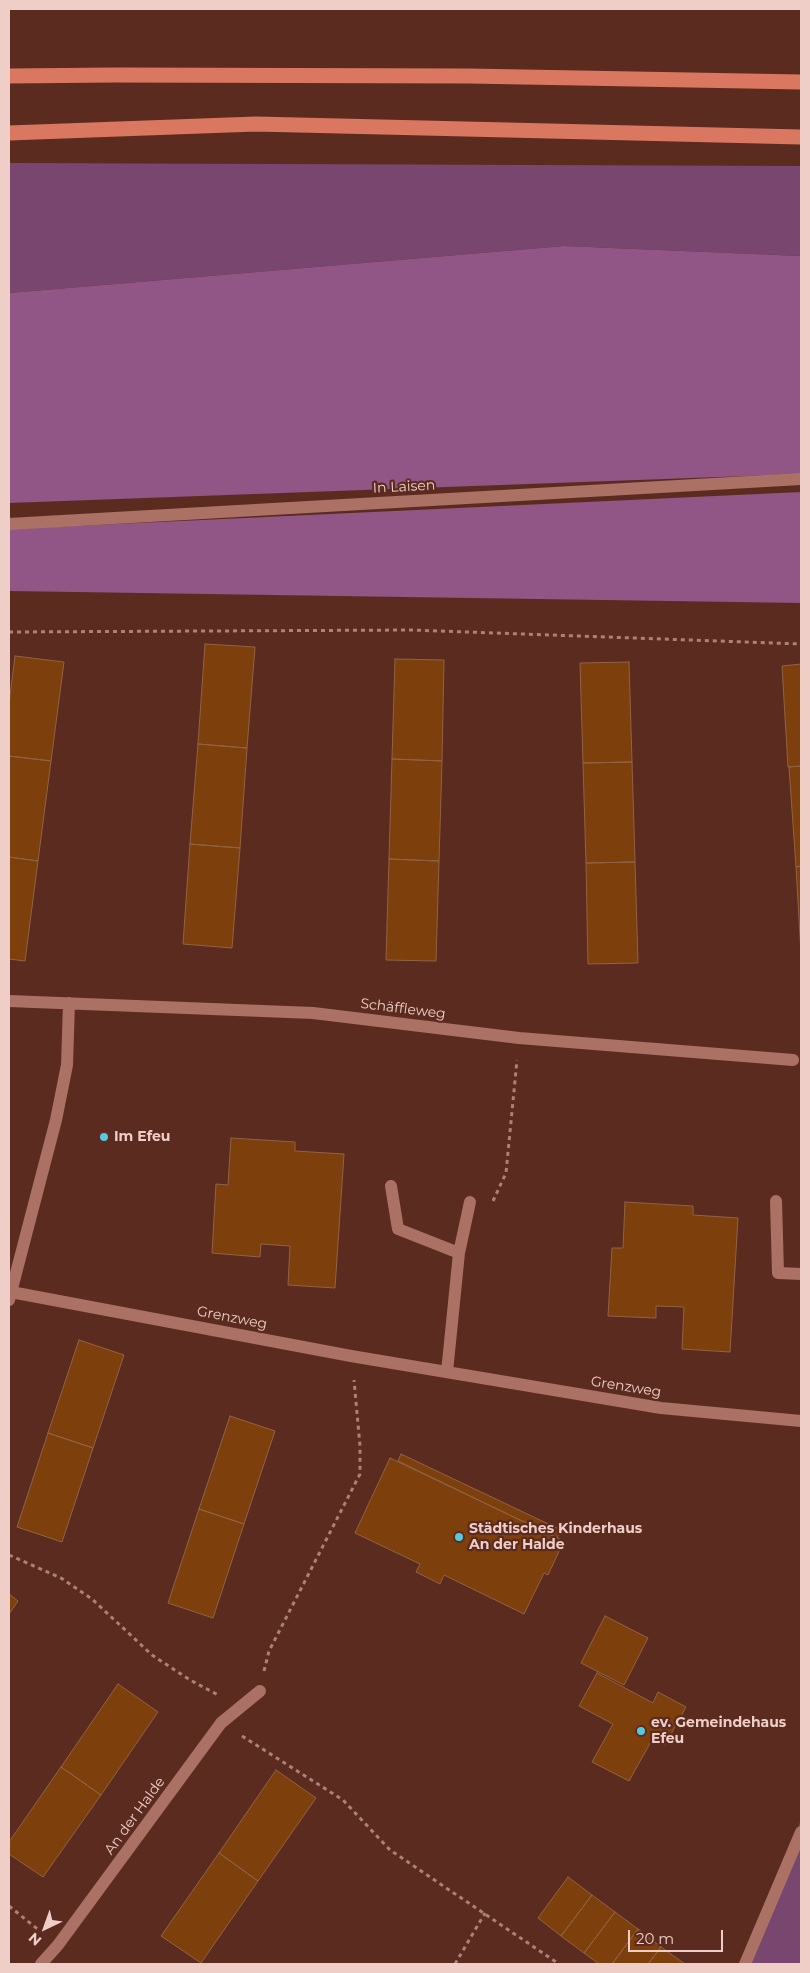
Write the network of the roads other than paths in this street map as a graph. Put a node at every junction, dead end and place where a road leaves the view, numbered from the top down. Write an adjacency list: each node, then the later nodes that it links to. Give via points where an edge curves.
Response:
1 (9, 76): 2 (highway, via 505,76)
2 (801, 82)
3 (9, 133): 4 (highway, via 256,124)
4 (801, 138)
5 (801, 479): 6 (street, In Laisen)
6 (9, 524)
7 (9, 1001): 8 (street, Schäffleweg)
8 (68, 1003): 9 (street, Schäffleweg, via 313,1013 519,1038); 15 (street, Grenzweg, via 67,1065)
9 (793, 1060)
10 (391, 1186): 13 (street, via 398,1229)
11 (776, 1201): 14 (street, via 778,1273)
12 (470, 1202): 13 (street)
13 (460, 1253): 16 (street)
14 (801, 1274)
15 (10, 1296): 16 (street, Grenzweg)
16 (447, 1372): 17 (street, Grenzweg, via 661,1408)
17 (801, 1421)
18 (260, 1691): 20 (street, An der Halde, via 221,1723)
19 (801, 1832): 21 (street)
20 (41, 1964)
21 (745, 1964)

